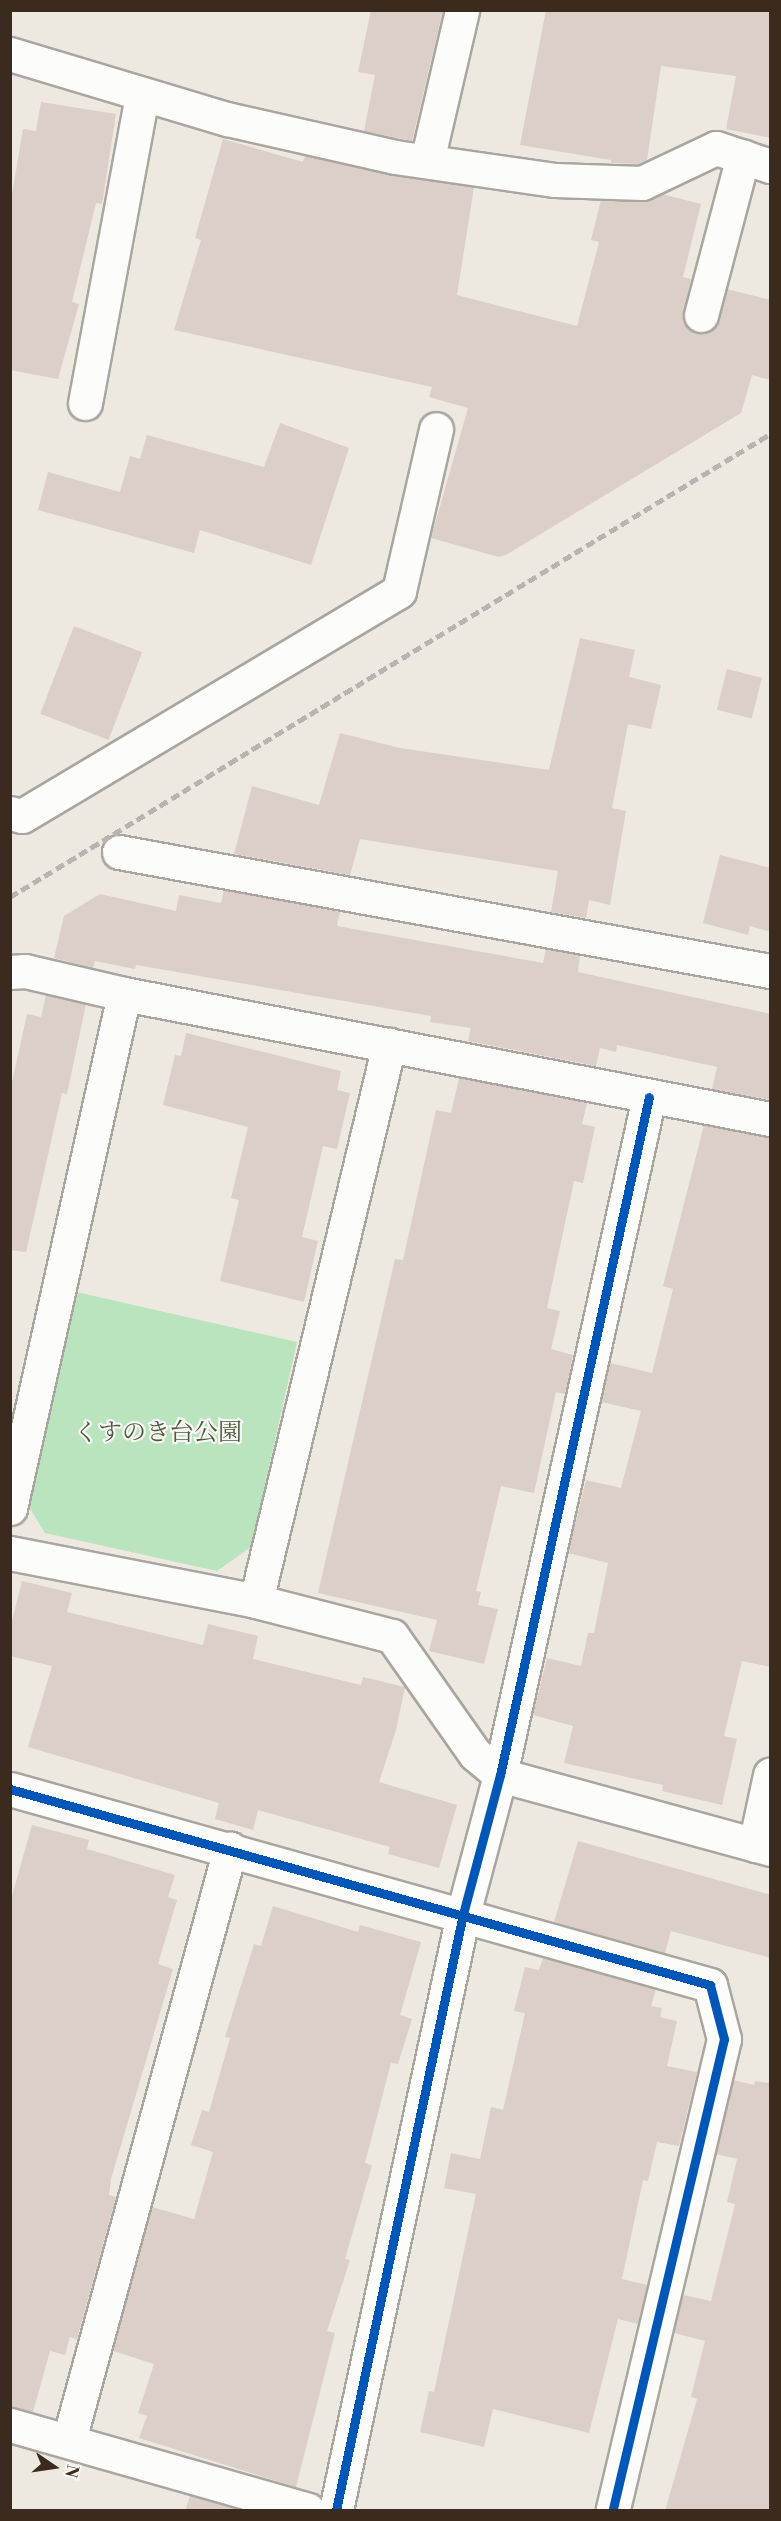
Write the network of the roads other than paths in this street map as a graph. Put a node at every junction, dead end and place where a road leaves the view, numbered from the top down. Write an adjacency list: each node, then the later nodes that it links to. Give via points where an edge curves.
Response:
1 (462, 10): 4 (street)
2 (10, 54): 3 (street)
3 (142, 94): 4 (street, via 227,119); 7 (street)
4 (428, 161): 5 (street, via 555,180 642,183 716,148)
5 (757, 161): 6 (street)
6 (701, 315)
7 (85, 402)
8 (436, 429): 9 (street, via 399,591 22,816)
9 (10, 813)
10 (119, 852): 11 (street)
11 (771, 971)
12 (10, 972): 13 (street, via 25,971)
13 (124, 994): 14 (street); 17 (street)
14 (389, 1045): 15 (street); 19 (street)
15 (649, 1097): 16 (street); 20 (street)
16 (771, 1119)
17 (10, 1508)
18 (10, 1553): 19 (street)
19 (256, 1601): 20 (street, via 392,1636 475,1754)
20 (500, 1775): 23 (street); 25 (street)
21 (771, 1775): 23 (street)
22 (10, 1789): 24 (street)
23 (763, 1847)
24 (230, 1849): 25 (street); 27 (street)
25 (463, 1914): 29 (street); 30 (street, via 710,1985 724,2039)
26 (10, 2425): 27 (street)
27 (69, 2440): 28 (street)
28 (308, 2511)
29 (336, 2511)
30 (613, 2511)

